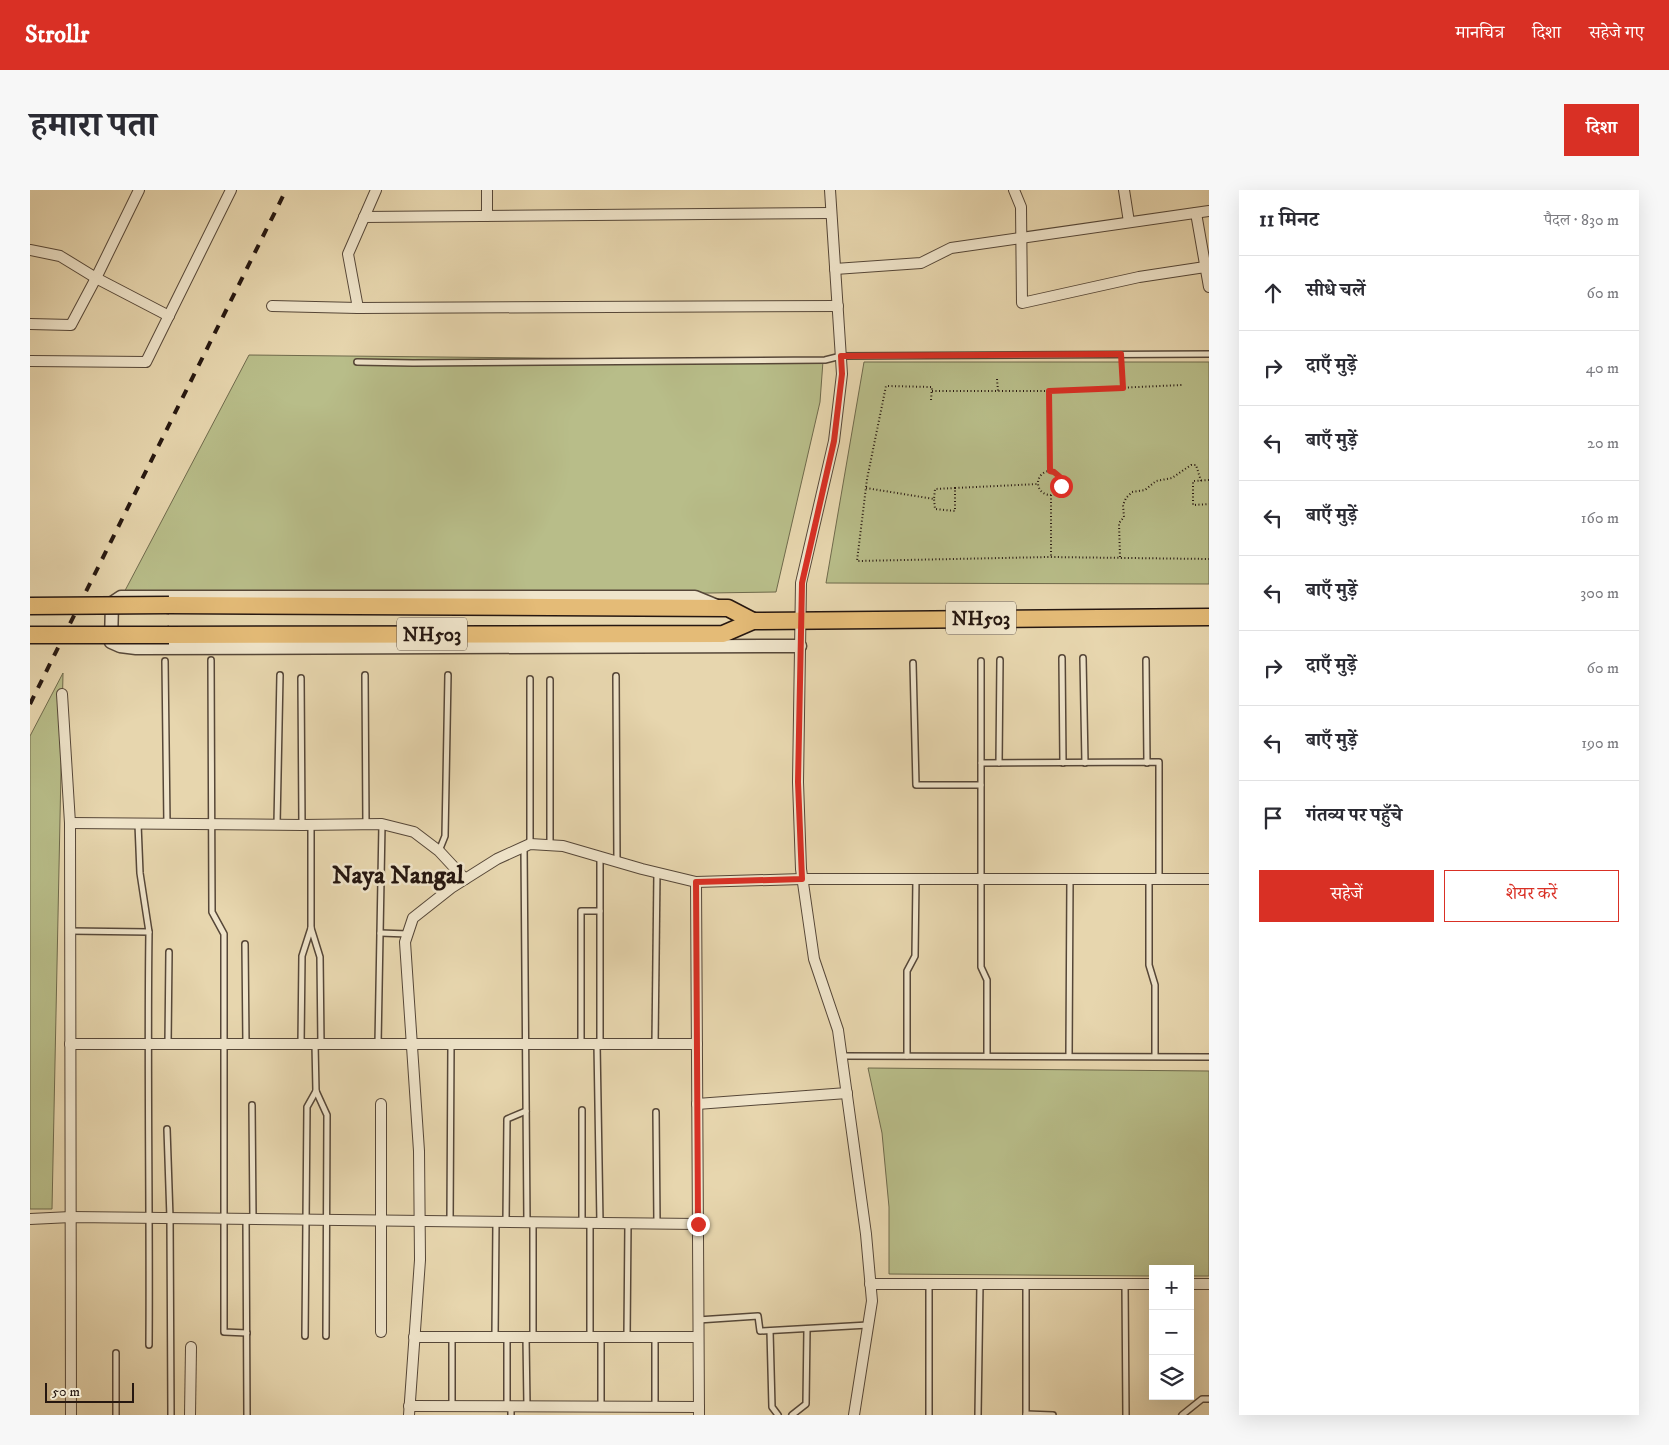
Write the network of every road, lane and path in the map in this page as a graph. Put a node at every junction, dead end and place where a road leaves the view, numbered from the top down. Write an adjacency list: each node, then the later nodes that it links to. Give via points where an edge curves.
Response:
1 (139, 190): 18 (street)
2 (231, 190): 23 (street)
3 (376, 190): 12 (street)
4 (487, 190): 11 (street)
5 (830, 190): 10 (street)
6 (1014, 190): 14 (street, via 1021,207)
7 (1124, 190): 13 (street)
8 (1209, 211): 9 (street)
9 (1196, 212): 13 (street); 16 (street)
10 (832, 214): 11 (street); 17 (street)
11 (487, 216): 12 (street)
12 (364, 217): 22 (street, via 348,254)
13 (1129, 222): 14 (street)
14 (1020, 239): 16 (street, via 1022,303 1139,277); 17 (street, via 952,248 921,263)
15 (30, 250): 18 (street, via 60,256)
16 (1205, 267): 19 (street)
17 (835, 270): 21 (street)
18 (96, 278): 23 (street); 24 (street, via 71,325)
19 (1209, 287)
20 (272, 306): 22 (street)
21 (838, 306): 22 (street); 27 (street)
22 (358, 308)
23 (169, 316): 28 (street, via 146,362)
24 (30, 324)
25 (1121, 354): 26 (lane); 27 (lane); 32 (path)
26 (1209, 354)
27 (841, 356): 29 (lane, via 825,360); 52 (street, via 834,441 802,583)
28 (30, 361)
29 (357, 362)
30 (997, 379): 34 (path)
31 (1182, 386): 32 (path)
32 (1123, 388): 35 (path)
33 (932, 391): 34 (path); 36 (path); 41 (path, via 932,386 886,386)
34 (998, 391): 35 (path)
35 (1049, 391): 37 (path)
36 (931, 400)
37 (1050, 471): 40 (path, via 1042,474); 43 (path, via 1058,474 1061,481 1057,492)
38 (1209, 480): 39 (path)
39 (1201, 481): 45 (path, via 1193,481 1194,505); 47 (path, via 1196,465 1191,465 1172,478 1132,492 1123,505 1124,517 1119,523)
40 (1038, 484): 42 (path); 43 (path, via 1043,493)
41 (866, 488): 44 (path); 46 (path, via 857,561)
42 (955, 488): 44 (path, via 935,489); 44 (path, via 955,511 935,510)
43 (1050, 495): 46 (path)
44 (934, 499)
45 (1209, 504)
46 (1051, 557): 47 (path)
47 (1120, 558): 48 (path)
48 (1209, 559)
49 (30, 606): 50 (highway, NH503, bridge)
50 (719, 608): 53 (highway, NH503, via 728,608); 56 (street, via 695,597 121,597 112,604 110,642 136,648)
51 (1209, 618): 52 (highway, NH503)
52 (800, 619): 53 (highway, NH503); 57 (street)
53 (753, 621): 54 (highway, NH503)
54 (718, 634): 55 (highway, NH503, bridge); 56 (street)
55 (30, 635)
56 (698, 646): 57 (street)
57 (800, 646): 94 (street, via 798,782)
58 (1062, 658): 77 (lane)
59 (1083, 658): 78 (lane)
60 (211, 660): 83 (lane)
61 (1000, 660): 76 (lane)
62 (1146, 660): 74 (lane)
63 (165, 661): 82 (lane)
64 (981, 661): 75 (lane)
65 (913, 663): 79 (lane, via 916,785)
66 (448, 674): 90 (lane, via 445,836)
67 (280, 675): 86 (lane)
68 (365, 675): 84 (lane)
69 (616, 676): 92 (lane)
70 (302, 678): 87 (lane)
71 (530, 679): 88 (lane)
72 (550, 680): 89 (lane)
73 (62, 694): 80 (street)
74 (1146, 762): 78 (lane); 98 (lane, via 1159,762)
75 (981, 763): 76 (lane); 79 (lane)
76 (999, 763): 77 (lane)
77 (1063, 763): 78 (lane)
78 (1085, 763)
79 (981, 785): 96 (lane)
80 (70, 823): 81 (street); 104 (street)
81 (138, 824): 82 (street); 105 (lane, via 140,873)
82 (167, 824): 83 (street)
83 (211, 824): 86 (street); 113 (lane, via 212,912 224,934)
84 (366, 824): 85 (street); 87 (street)
85 (382, 824): 90 (street, via 414,832); 106 (lane)
86 (277, 825): 87 (street)
87 (306, 825): 103 (lane)
88 (527, 846): 89 (street); 100 (street, via 496,859); 120 (lane)
89 (550, 846): 91 (street, via 563,846)
90 (439, 851): 100 (street)
91 (600, 857): 92 (street); 102 (lane)
92 (617, 862): 93 (street)
93 (656, 872): 101 (street); 123 (lane)
94 (802, 879): 95 (street); 101 (street); 125 (street, via 814,959 838,1030)
95 (916, 879): 96 (street); 126 (lane, via 915,956 907,971)
96 (981, 879): 97 (street); 127 (lane, via 981,967 987,980)
97 (1070, 879): 98 (street); 128 (lane)
98 (1154, 879): 99 (street); 129 (lane, via 1149,965 1155,985)
99 (1209, 879)
100 (464, 880): 107 (street, via 413,918)
101 (696, 882): 124 (street)
102 (600, 911): 121 (lane, via 581,911); 122 (lane)
103 (311, 928): 115 (lane, via 302,956); 116 (lane, via 320,957)
104 (70, 931): 105 (lane); 110 (street)
105 (149, 932): 111 (lane)
106 (380, 933): 107 (lane); 117 (lane)
107 (408, 934): 118 (street, via 405,942)
108 (245, 944): 114 (lane)
109 (169, 952): 112 (lane)
110 (70, 1044): 111 (street); 140 (street)
111 (148, 1044): 112 (street); 141 (lane)
112 (168, 1044): 113 (street)
113 (223, 1044): 114 (street); 144 (lane)
114 (246, 1044): 115 (street)
115 (301, 1044): 116 (street)
116 (318, 1044): 117 (street); 131 (lane)
117 (378, 1044): 118 (street)
118 (411, 1044): 119 (street); 149 (street, via 419,1151)
119 (451, 1044): 120 (street); 150 (lane)
120 (526, 1044): 121 (street); 137 (lane)
121 (581, 1044): 122 (street)
122 (598, 1044): 123 (street); 153 (lane)
123 (656, 1044): 124 (street)
124 (697, 1044): 135 (street)
125 (842, 1056): 126 (lane); 132 (street)
126 (907, 1056): 127 (lane)
127 (987, 1056): 128 (lane)
128 (1068, 1056): 129 (lane)
129 (1155, 1056): 130 (lane)
130 (1209, 1056)
131 (316, 1091): 146 (lane, via 307,1107); 147 (lane, via 327,1115)
132 (847, 1093): 135 (street); 157 (street)
133 (252, 1104): 145 (lane)
134 (381, 1104): 148 (street)
135 (697, 1104): 156 (street)
136 (582, 1110): 153 (lane)
137 (526, 1111): 151 (lane, via 507,1119); 152 (lane)
138 (656, 1112): 155 (lane)
139 (167, 1129): 142 (lane)
140 (71, 1217): 141 (street); 143 (street); 195 (street)
141 (150, 1218): 142 (street); 183 (lane)
142 (170, 1218): 144 (street); 197 (lane)
143 (30, 1219)
144 (224, 1219): 145 (street); 169 (lane, via 224,1332)
145 (249, 1219): 146 (street); 169 (lane)
146 (306, 1220): 147 (street); 171 (lane)
147 (327, 1220): 148 (street); 172 (lane)
148 (381, 1220): 149 (street); 170 (street)
149 (420, 1221): 150 (street); 182 (street)
150 (450, 1221): 151 (street)
151 (501, 1222): 152 (street); 174 (lane)
152 (530, 1222): 153 (street); 176 (lane)
153 (591, 1223): 154 (street); 177 (lane)
154 (628, 1223): 155 (street); 179 (lane)
155 (657, 1224): 156 (street)
156 (698, 1224): 165 (street)
157 (870, 1284): 158 (street); 166 (street, via 872,1301)
158 (929, 1284): 159 (street); 203 (lane)
159 (980, 1284): 160 (street); 204 (lane)
160 (1026, 1284): 161 (street); 205 (lane)
161 (1125, 1284): 162 (street); 207 (lane)
162 (1149, 1284)
163 (1194, 1284): 164 (street)
164 (1209, 1284)
165 (698, 1320): 168 (lane, via 758,1316 760,1331); 181 (street)
166 (868, 1325): 167 (lane); 202 (street)
167 (807, 1329): 168 (lane); 201 (lane, via 806,1404)
168 (770, 1331): 200 (lane, via 772,1407)
169 (246, 1332): 199 (lane)
170 (381, 1332)
171 (305, 1336)
172 (326, 1336)
173 (452, 1337): 174 (street); 182 (street); 188 (lane)
174 (495, 1337): 175 (street)
175 (507, 1337): 176 (street); 189 (lane)
176 (530, 1337): 177 (street); 190 (lane)
177 (590, 1337): 178 (street)
178 (601, 1337): 179 (street); 191 (lane)
179 (627, 1337): 180 (street)
180 (655, 1337): 181 (street); 187 (lane)
181 (698, 1337): 194 (street)
182 (414, 1338): 192 (street)
183 (149, 1344)
184 (191, 1348): 198 (street)
185 (116, 1353): 196 (lane)
186 (1209, 1399): 208 (lane, via 1202,1399)
187 (656, 1407): 193 (street); 194 (street)
188 (455, 1409): 189 (street); 192 (street)
189 (510, 1409): 190 (street)
190 (530, 1409): 191 (street)
191 (597, 1409): 193 (street)
192 (409, 1411)
193 (626, 1411)
194 (699, 1411)
195 (71, 1415)
196 (116, 1415)
197 (171, 1415)
198 (190, 1415)
199 (247, 1415)
200 (778, 1415)
201 (792, 1415)
202 (854, 1415)
203 (929, 1415)
204 (978, 1415)
205 (1026, 1415): 206 (lane)
206 (1053, 1415)
207 (1126, 1415)
208 (1182, 1415)

